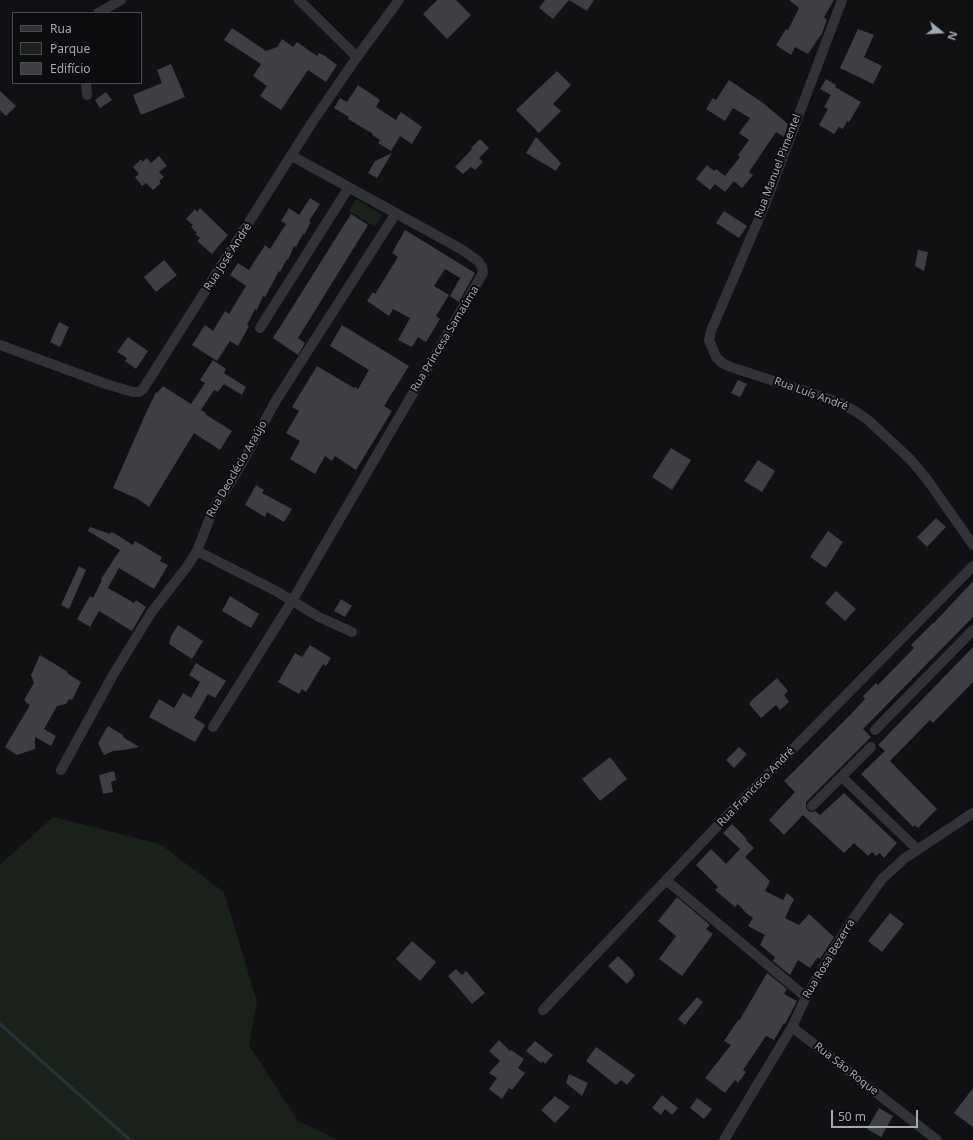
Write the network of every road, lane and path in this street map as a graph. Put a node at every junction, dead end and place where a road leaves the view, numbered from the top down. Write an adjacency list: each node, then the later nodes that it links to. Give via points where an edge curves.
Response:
1 (121, 0): 5 (street)
2 (299, 0): 6 (street)
3 (399, 0): 6 (street, Rua José André)
4 (842, 0): 13 (street, Rua Manuel Pimentel, via 766,202)
5 (100, 12)
6 (356, 57): 9 (street, Rua José André)
7 (86, 84): 8 (street)
8 (87, 95)
9 (292, 156): 10 (street, Rua Princesa Samaúma); 14 (street, Rua José André, via 148,382 139,392 106,384)
10 (349, 187): 11 (street, Rua Princesa Samaúma); 12 (street)
11 (396, 213): 16 (street, Rua Deoclécio Araújo, via 276,402 213,510); 18 (street, Rua Princesa Samaúma, via 472,256 482,267 483,273)
12 (260, 328)
13 (711, 330): 15 (street, Rua Luís André, via 709,340 712,349 722,362 838,402 868,420 910,459 926,478)
14 (0, 345)
15 (973, 545)
16 (197, 551): 18 (street); 24 (street, Rua Deoclécio Araújo, via 151,613 113,675)
17 (973, 566): 29 (street, Rua Francisco André)
18 (292, 601): 20 (street); 21 (street)
19 (973, 630): 22 (street)
20 (352, 632)
21 (213, 727)
22 (875, 730)
23 (871, 747): 25 (street)
24 (61, 770)
25 (842, 777): 26 (street); 28 (street)
26 (812, 806)
27 (973, 813): 28 (street, Rua Rosa Bezerra)
28 (918, 850): 30 (street, Rua Rosa Bezerra, via 896,864 882,879 849,925)
29 (666, 880): 30 (street); 31 (street, Rua Francisco André)
30 (806, 997): 32 (street, Rua Rosa Bezerra)
31 (543, 1010)
32 (792, 1027): 33 (street, Rua Rosa Bezerra); 34 (street, Rua São Roque)
33 (724, 1140)
34 (937, 1140)

